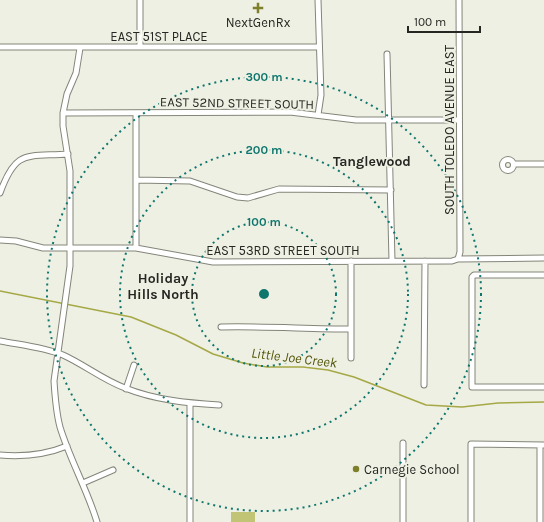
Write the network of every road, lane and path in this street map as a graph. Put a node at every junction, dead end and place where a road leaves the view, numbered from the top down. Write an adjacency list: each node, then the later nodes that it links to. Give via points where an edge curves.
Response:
1 (140, 0): 5 (street)
2 (318, 0): 6 (street)
3 (459, 0): 13 (street, SOUTH TOLEDO AVENUE EAST)
4 (0, 47): 7 (street, EAST 51ST PLACE)
5 (140, 47): 6 (street, EAST 51ST PLACE); 7 (street, EAST 51ST PLACE)
6 (319, 47): 11 (street, via 321,94)
7 (80, 48): 9 (street, via 76,73)
8 (387, 54): 12 (street)
9 (63, 113): 10 (street, EAST 52ND STREET SOUTH); 14 (street, via 62,126)
10 (136, 114): 11 (street, EAST 52ND STREET SOUTH, via 278,112); 17 (street)
11 (318, 115): 12 (street, EAST 52ND STREET SOUTH, via 356,120)
12 (389, 120): 13 (street, EAST 52ND STREET SOUTH); 18 (street)
13 (459, 120): 24 (street, SOUTH TOLEDO AVENUE EAST)
14 (68, 154): 19 (street, via 20,159 9,170); 21 (street)
15 (514, 164): 16 (street)
16 (544, 164)
17 (136, 180): 18 (street, via 190,181 237,197 248,198 279,189); 22 (street)
18 (391, 190): 26 (street)
19 (0, 193)
20 (0, 240): 21 (street, EAST 53RD STREET SOUTH, via 44,248)
21 (69, 248): 22 (street, EAST 53RD STREET SOUTH); 32 (street, via 67,292)
22 (136, 248): 25 (street, EAST 53RD STREET SOUTH, via 213,262)
23 (544, 258): 24 (street, EAST 53RD STREET SOUTH)
24 (458, 259): 27 (street, EAST 53RD STREET SOUTH)
25 (351, 261): 26 (street, EAST 53RD STREET SOUTH); 30 (street)
26 (392, 261): 27 (street, EAST 53RD STREET SOUTH)
27 (425, 261): 35 (street)
28 (544, 275): 36 (street, via 472,277 472,387)
29 (221, 326): 30 (street)
30 (351, 329): 33 (street)
31 (0, 341): 32 (street)
32 (57, 353): 37 (street); 42 (street, via 55,398 60,428)
33 (351, 358)
34 (134, 365): 37 (street)
35 (424, 385)
36 (544, 387)
37 (126, 389): 38 (street, via 148,396)
38 (190, 403): 39 (street); 48 (street)
39 (219, 405)
40 (403, 443): 49 (street)
41 (542, 445): 46 (street); 50 (street, via 470,444)
42 (67, 446): 43 (street, via 31,456); 45 (street)
43 (0, 455)
44 (114, 470): 45 (street)
45 (83, 483): 47 (street)
46 (541, 518)
47 (97, 522)
48 (190, 522)
49 (403, 522)
50 (471, 522)

